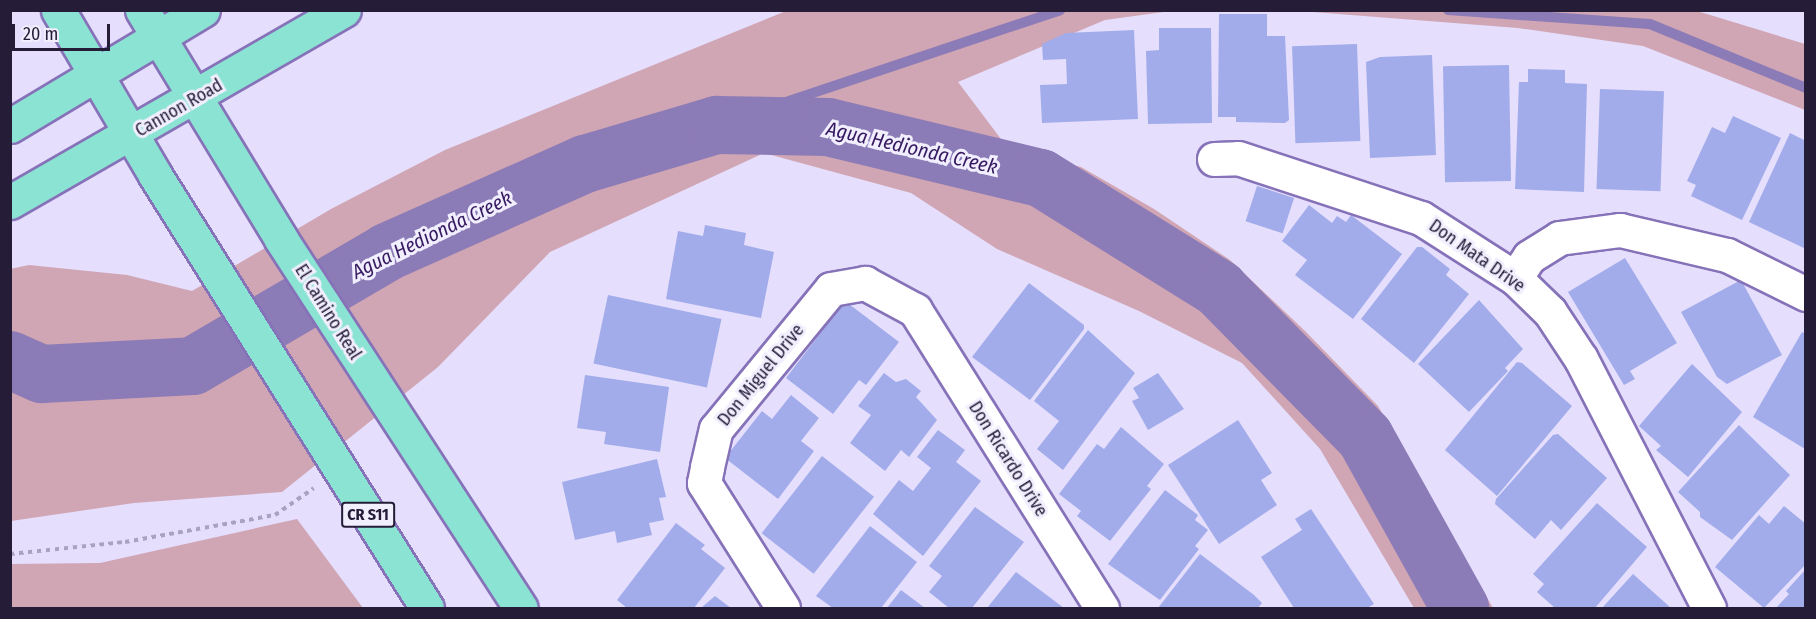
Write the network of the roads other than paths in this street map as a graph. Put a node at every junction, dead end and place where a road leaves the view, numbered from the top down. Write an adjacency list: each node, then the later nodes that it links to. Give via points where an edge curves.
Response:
1 (58, 10): 5 (main road, CR S11)
2 (203, 10): 4 (main road)
3 (345, 10): 6 (main road, Cannon Road)
4 (149, 23): 5 (main road); 6 (main road, El Camino Real)
5 (95, 73): 7 (main road); 8 (main road, CR S11)
6 (196, 98): 8 (main road, Cannon Road); 15 (main road, El Camino Real)
7 (10, 126)
8 (130, 135): 10 (main road, Cannon Road); 14 (main road, CR S11)
9 (1214, 159): 11 (street, Don Mata Drive, via 1238,158 1421,218)
10 (10, 202)
11 (1515, 278): 12 (street, via 1529,257 1559,238 1620,230 1727,255); 18 (street, Don Mata Drive, via 1550,312 1581,359)
12 (1806, 294)
13 (915, 310): 16 (street, Don Miguel Drive, via 866,283 831,289 717,429 704,483); 17 (street, Don Ricardo Drive)
14 (427, 609)
15 (520, 609)
16 (783, 609)
17 (1102, 609)
18 (1709, 609)

